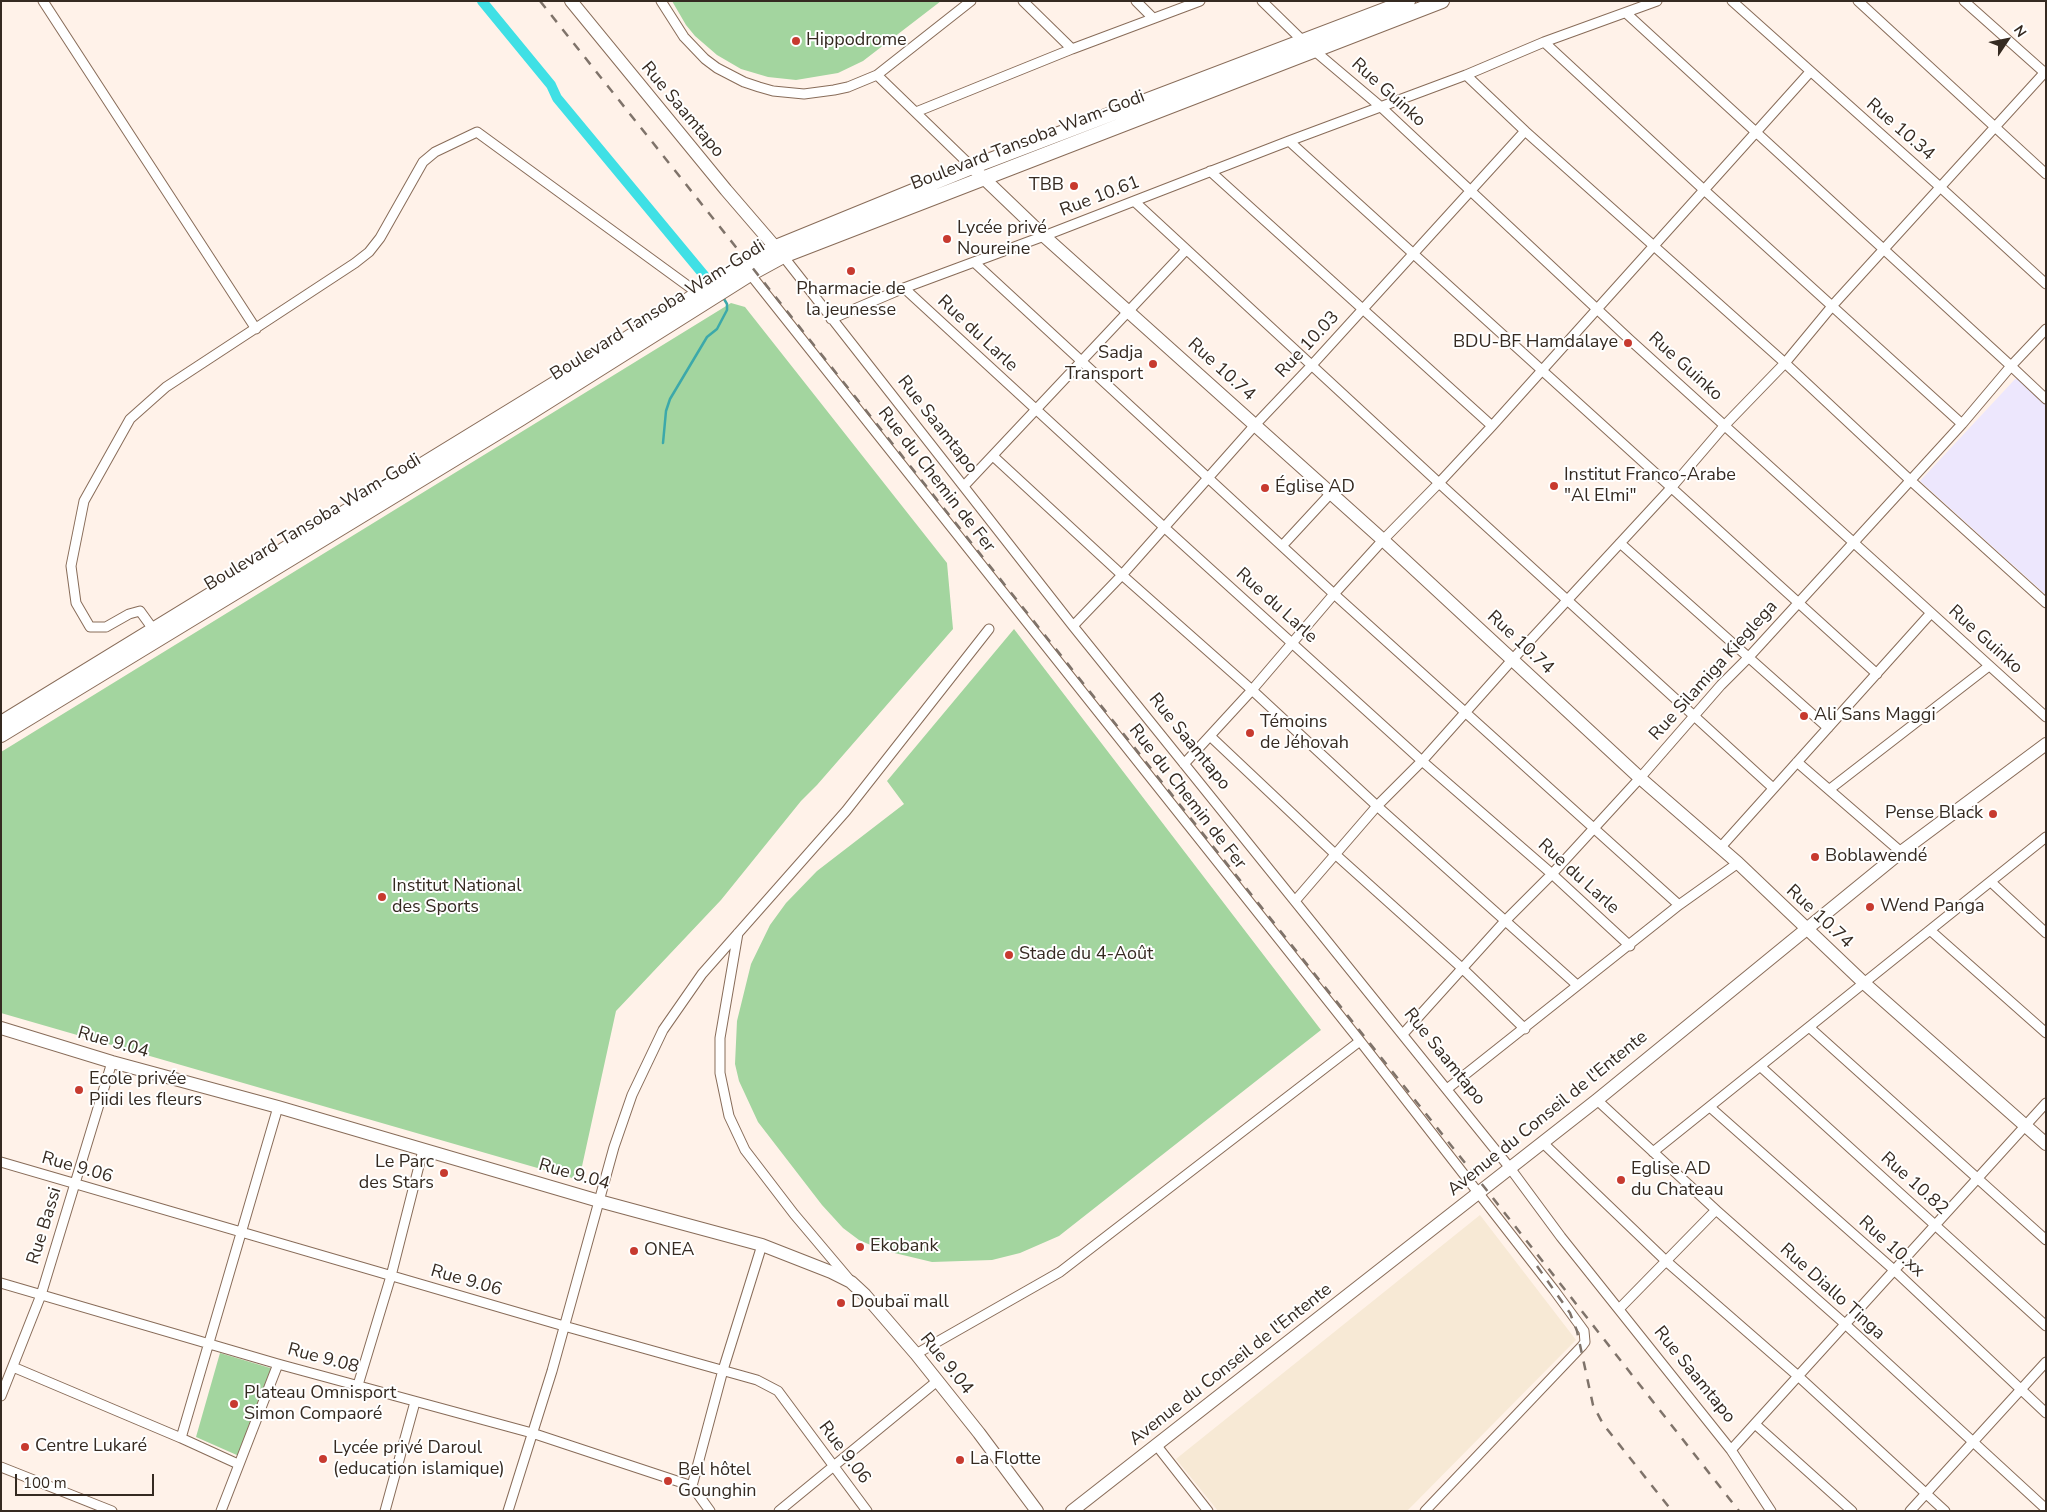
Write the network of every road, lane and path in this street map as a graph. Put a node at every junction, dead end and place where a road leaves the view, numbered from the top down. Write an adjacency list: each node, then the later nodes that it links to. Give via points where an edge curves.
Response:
1 (43, 1): 55 (street)
2 (571, 1): 43 (main road, Rue Saamtapo)
3 (661, 1): 23 (street, via 684,37 705,59 759,87 788,93 819,93 848,87)
4 (971, 1): 23 (street)
5 (1023, 1): 19 (street)
6 (1136, 1): 16 (street)
7 (1200, 1): 16 (street)
8 (1262, 1): 17 (street, Rue Guinko)
9 (1408, 1): 17 (main road, Boulevard Tansoba Wam-Godi)
10 (1442, 1): 20 (main road, Boulevard Tansoba Wam-Godi)
11 (1657, 1): 15 (street, Rue 10.61)
12 (1732, 1): 21 (street, Rue 10.34)
13 (1858, 1): 27 (street)
14 (1964, 1): 22 (street)
15 (1626, 13): 18 (street, Rue 10.61); 29 (street)
16 (1153, 18): 19 (street)
17 (1303, 41): 20 (street, Rue Guinko); 31 (main road, Boulevard Tansoba Wam-Godi)
18 (1544, 42): 24 (street, Rue 10.61); 36 (street)
19 (1072, 49): 26 (street)
20 (1315, 50): 25 (street, Rue Guinko); 34 (main road, Boulevard Tansoba Wam-Godi)
21 (1810, 72): 29 (street); 35 (street, Rue 10.34)
22 (2045, 73): 27 (street)
23 (877, 75): 26 (street)
24 (1466, 75): 25 (street, Rue 10.61); 28 (street)
25 (1381, 107): 30 (street, Rue 10.61); 37 (street, Rue Guinko)
26 (916, 112): 31 (street)
27 (1994, 126): 33 (street); 35 (street)
28 (1526, 131): 37 (street, Rue 10.03); 40 (street)
29 (1756, 133): 36 (street); 41 (street)
30 (1289, 141): 32 (street, Rue 10.61); 44 (street)
31 (972, 168): 34 (main road, Rue 10.74); 43 (main road, Boulevard Tansoba Wam-Godi)
32 (1210, 172): 38 (street, Rue 10.61); 53 (street)
33 (2046, 174)
34 (982, 178): 39 (main road, Rue 10.74); 43 (main road, Boulevard Tansoba Wam-Godi)
35 (1939, 186): 41 (street); 47 (street, Rue 10.34)
36 (1703, 189): 40 (street); 50 (street)
37 (1470, 191): 44 (street, Rue 10.03); 51 (street, Rue Guinko)
38 (1134, 201): 39 (street, Rue 10.61); 42 (street)
39 (1044, 236): 45 (street, Rue 10.61); 52 (main road, Rue 10.74)
40 (1653, 246): 51 (street); 58 (street)
41 (1884, 249): 50 (street); 60 (street)
42 (1186, 250): 52 (street); 59 (street)
43 (780, 252): 46 (main road, Boulevard Tansoba Wam-Godi); 49 (main road, Boulevard Tansoba Wam-Godi, via 748,262); 54 (street, Rue Saamtapo)
44 (1414, 254): 53 (street, Rue 10.03); 61 (street)
45 (975, 263): 48 (street, Rue 10.61); 57 (street)
46 (750, 274): 100 (main road, Boulevard Tansoba Wam-Godi); 134 (street, Rue du Chemin de Fer)
47 (2046, 284)
48 (904, 288): 54 (street, Rue 10.61); 63 (street, Rue du Larle)
49 (699, 294): 55 (street, via 477,132 435,152 423,162 380,238 356,264); 87 (main road, Boulevard Tansoba Wam-Godi)
50 (1833, 305): 58 (street); 64 (street)
51 (1598, 309): 61 (street); 66 (street, Rue Guinko)
52 (1128, 310): 57 (street); 65 (main road, Rue 10.74)
53 (1363, 310): 59 (street, Rue 10.03); 67 (street)
54 (832, 319): 72 (street, Rue Saamtapo)
55 (256, 329): 87 (street, via 166,386 130,418 84,502 71,566 76,603 90,627 106,627 140,611)
56 (2046, 329): 60 (street, Rue Silamiga Kieglega)
57 (1082, 361): 63 (street); 69 (street)
58 (1785, 363): 66 (street); 70 (street)
59 (1312, 365): 65 (street, Rue 10.03); 71 (street)
60 (2011, 366): 62 (street); 64 (street, Rue Silamiga Kieglega)
61 (1542, 370): 67 (street); 73 (street)
62 (2046, 400)
63 (1036, 410): 68 (street); 75 (street, Rue du Larle)
64 (1962, 424): 70 (street, Rue Silamiga Kieglega)
65 (1255, 425): 69 (street, Rue 10.03); 74 (main road, Rue 10.74)
66 (1725, 425): 73 (street); 77 (street, Rue Guinko)
67 (1492, 426): 71 (street)
68 (993, 456): 72 (street); 80 (street)
69 (1209, 478): 75 (street, Rue 10.03); 79 (street)
70 (1910, 480): 77 (street, Rue Silamiga Kieglega); 84 (street)
71 (1439, 483): 76 (street); 82 (street)
72 (964, 486): 86 (street, Rue Saamtapo)
73 (1671, 488): 78 (street); 83 (street)
74 (1331, 493): 76 (main road, Rue 10.74); 79 (street)
75 (1165, 528): 80 (street, Rue 10.03); 89 (street, Rue du Larle)
76 (1383, 540): 81 (street); 91 (main road, Rue 10.74)
77 (1854, 541): 83 (street, Rue Silamiga Kieglega); 85 (street, Rue Guinko)
78 (1620, 543): 82 (street); 90 (street)
79 (1282, 546): 81 (street)
80 (1122, 575): 86 (street, Rue 10.03); 94 (street)
81 (1334, 594): 89 (street); 95 (street)
82 (1567, 600): 91 (street); 96 (street)
83 (1798, 602): 90 (street, Rue Silamiga Kieglega); 93 (street)
84 (2046, 603)
85 (1932, 613): 92 (street, Rue Guinko); 93 (street)
86 (1073, 626): 105 (street, Rue Saamtapo)
87 (153, 629): 98 (main road, Boulevard Tansoba Wam-Godi)
88 (988, 629): 123 (street, via 846,811)
89 (1292, 642): 94 (street); 103 (street, Rue du Larle)
90 (1748, 658): 96 (street, Rue Silamiga Kieglega); 99 (street)
91 (1512, 660): 95 (street); 106 (main road, Rue 10.74)
92 (1990, 666): 97 (street, Rue Guinko); 108 (street)
93 (1877, 674): 99 (street)
94 (1252, 690): 101 (street); 109 (street)
95 (1466, 710): 103 (street); 110 (street)
96 (1695, 716): 106 (street, Rue Silamiga Kieglega); 107 (street)
97 (2046, 717)
98 (1, 723)
99 (1828, 728): 104 (street)
100 (1, 735)
101 (1210, 736): 105 (street); 114 (street)
102 (2046, 744): 113 (main road, Avenue du Conseil de l'Entente)
103 (1422, 761): 109 (street); 116 (street, Rue du Larle)
104 (1797, 762): 107 (street); 108 (street)
105 (1184, 764): 118 (street, Rue Saamtapo)
106 (1640, 778): 110 (street, Rue Silamiga Kieglega); 112 (main road, Rue 10.74)
107 (1774, 788): 112 (street)
108 (1830, 789): 113 (street)
109 (1377, 806): 114 (street); 120 (street)
110 (1594, 828): 116 (street, Rue Silamiga Kieglega); 119 (street)
111 (2046, 837): 117 (street)
112 (1720, 848): 115 (main road, Rue 10.74)
113 (1901, 852): 121 (main road, Avenue du Conseil de l'Entente)
114 (1335, 854): 118 (street); 126 (street)
115 (1738, 863): 119 (street); 121 (main road, Rue 10.74)
116 (1552, 874): 120 (street, Rue Silamiga Kieglega); 125 (street, Rue du Larle)
117 (1991, 882): 122 (street); 124 (street)
118 (1295, 901): 133 (street, Rue Saamtapo)
119 (1679, 905): 125 (street)
120 (1505, 921): 126 (street, Rue Silamiga Kieglega); 128 (street)
121 (1805, 929): 127 (main road, Rue 10.74); 138 (main road, Avenue du Conseil de l'Entente)
122 (1932, 930): 127 (street); 132 (street)
123 (738, 933): 152 (street, via 702,974 663,1030 632,1095); 161 (street, via 720,1038 720,1073 728,1116 745,1150)
124 (2046, 933)
125 (1630, 946): 128 (street)
126 (1463, 969): 131 (street); 133 (street, Rue Silamiga Kieglega)
127 (1864, 983): 129 (street); 142 (main road, Rue 10.74)
128 (1578, 985): 131 (street)
129 (1809, 1027): 136 (street); 149 (street)
130 (1, 1028): 135 (main road, Rue 9.04)
131 (1524, 1029): 137 (street)
132 (2046, 1032)
133 (1404, 1034): 137 (street, Rue Saamtapo)
134 (1360, 1041): 151 (street, Rue du Chemin de Fer); 169 (street, via 1060,1272)
135 (112, 1062): 140 (main road, Rue 9.04); 150 (street, Rue Bassi)
136 (1760, 1067): 141 (street); 154 (street, Rue 10.82)
137 (1447, 1089): 148 (street, Rue Saamtapo)
138 (1597, 1100): 143 (main road, Avenue du Conseil de l'Entente); 146 (street, Rue Diallo Tinga)
139 (2046, 1103): 142 (street)
140 (278, 1107): 145 (main road, Rue 9.04); 155 (street)
141 (1711, 1108): 146 (street); 159 (street, Rue 10.xx)
142 (2025, 1124): 144 (main road, Rue 10.74); 149 (street)
143 (1542, 1142): 148 (main road, Avenue du Conseil de l'Entente); 158 (street)
144 (2046, 1144)
145 (423, 1150): 152 (main road, Rue 9.04); 160 (street)
146 (1653, 1152): 153 (street, Rue Diallo Tinga)
147 (1, 1162): 150 (street, Rue 9.06)
148 (1510, 1168): 151 (main road, Avenue du Conseil de l'Entente); 164 (street, Rue Saamtapo)
149 (1977, 1179): 154 (street); 156 (street)
150 (75, 1184): 155 (street, Rue 9.06); 163 (street, Rue Bassi)
151 (1478, 1194): 185 (main road, Avenue du Conseil de l'Entente); 203 (street, Rue du Chemin de Fer, via 1580,1325 1585,1338 1582,1346)
152 (598, 1201): 157 (main road, Rue 9.04); 166 (street)
153 (1716, 1210): 158 (street); 165 (street, Rue Diallo Tinga)
154 (1935, 1225): 159 (street); 167 (street, Rue 10.82)
155 (241, 1232): 160 (street, Rue 9.06); 168 (street)
156 (2046, 1240)
157 (762, 1245): 161 (main road, Rue 9.04, via 808,1261); 173 (street)
158 (1666, 1261): 164 (street); 174 (street)
159 (1894, 1270): 165 (street); 177 (street, Rue 10.xx)
160 (391, 1276): 166 (street, Rue 9.06); 176 (street)
161 (851, 1282): 169 (main road, Rue 9.04)
162 (1, 1283): 163 (street, Rue 9.08)
163 (42, 1295): 168 (street, Rue 9.08); 172 (street, Rue Bassi)
164 (1619, 1309): 186 (street, Rue Saamtapo)
165 (1844, 1324): 174 (street); 184 (street, Rue Diallo Tinga)
166 (564, 1326): 173 (street, Rue 9.06); 182 (street)
167 (2046, 1326)
168 (208, 1344): 171 (street, Rue 9.08); 183 (street)
169 (916, 1354): 175 (main road, Rue 9.04)
170 (2046, 1362): 177 (street)
171 (278, 1364): 176 (street, Rue 9.08); 187 (street)
172 (13, 1367): 178 (street, Rue Bassi); 183 (street)
173 (723, 1370): 188 (street, Rue 9.06, via 757,1380 778,1391); 190 (street)
174 (1798, 1376): 181 (street); 191 (street)
175 (936, 1382): 188 (street); 200 (main road, Rue 9.04)
176 (358, 1386): 179 (street, Rue 9.08)
177 (2021, 1390): 180 (street, Rue 10.xx); 184 (street)
178 (1, 1396)
179 (415, 1402): 182 (street, Rue 9.08); 193 (street)
180 (2046, 1413)
181 (1755, 1424): 186 (street); 205 (street)
182 (532, 1433): 190 (street, Rue 9.08); 196 (street)
183 (181, 1438): 187 (street)
184 (1972, 1443): 191 (street); 192 (street, Rue Diallo Tinga)
185 (1157, 1446): 201 (main road, Avenue du Conseil de l'Entente); 202 (street)
186 (1731, 1450): 204 (street, Rue Saamtapo)
187 (238, 1464): 195 (street)
188 (833, 1466): 198 (street); 199 (street, Rue 9.06)
189 (1, 1467): 194 (street)
190 (692, 1486): 197 (street)
191 (1926, 1494): 206 (street); 207 (street)
192 (2046, 1509)
193 (389, 1510)
194 (112, 1511)
195 (221, 1511)
196 (508, 1511)
197 (710, 1511)
198 (779, 1511)
199 (867, 1511)
200 (1037, 1511)
201 (1072, 1511)
202 (1208, 1511)
203 (1425, 1511)
204 (1772, 1511)
205 (1852, 1511)
206 (1910, 1511)
207 (1945, 1511)

